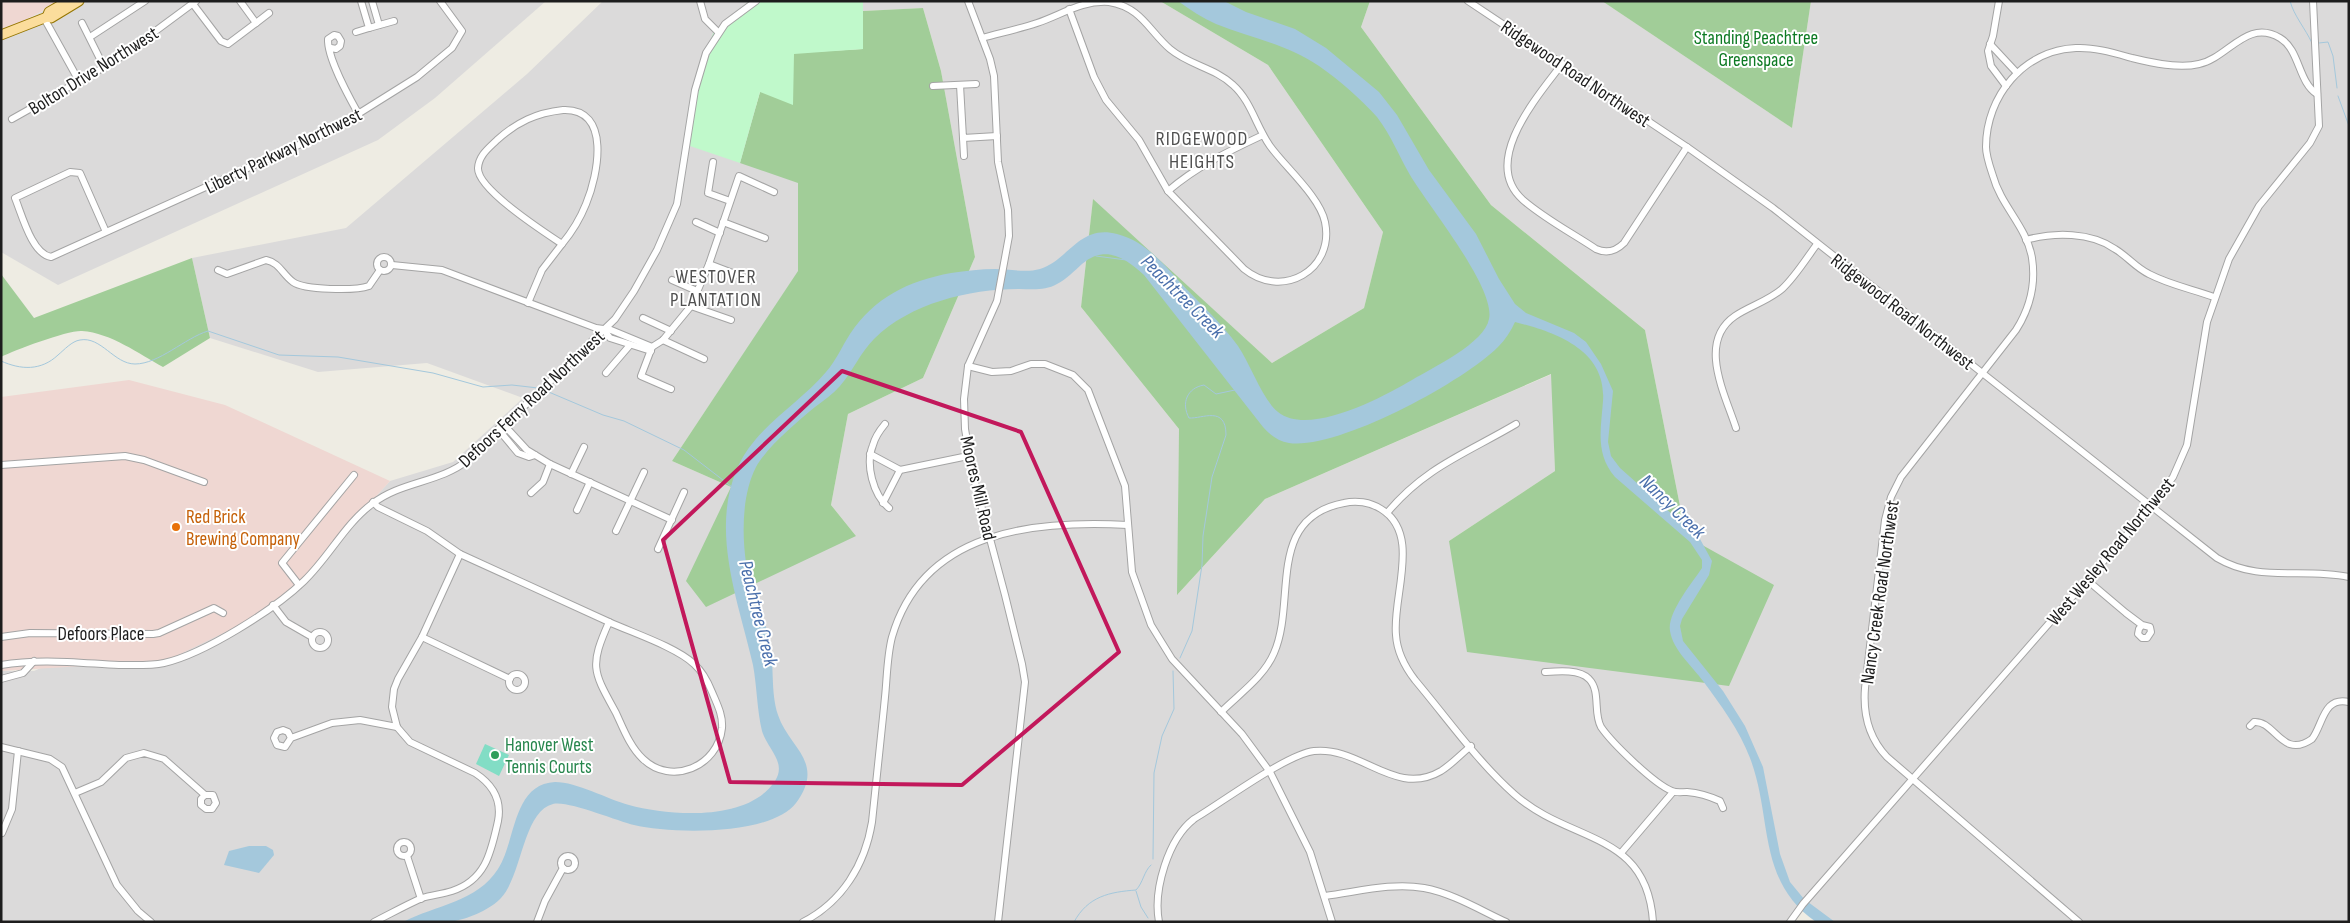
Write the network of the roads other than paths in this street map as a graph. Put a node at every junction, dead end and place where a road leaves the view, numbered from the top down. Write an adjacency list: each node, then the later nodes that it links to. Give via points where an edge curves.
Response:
1 (68, 1): 17 (main road)
2 (79, 1): 17 (main road, via 53,17)
3 (144, 1): 26 (street)
4 (240, 1): 20 (street)
5 (372, 1): 21 (street)
6 (440, 1): 39 (street, Liberty Parkway Northwest, via 462,31 460,39 417,77)
7 (700, 1): 24 (street, via 705,18)
8 (756, 1): 24 (street, Defoors Ferry Road Northwest)
9 (968, 1): 27 (street, Moores Mill Road)
10 (1468, 1): 30 (street, Ridgewood Road Northwest)
11 (1999, 1): 28 (street)
12 (2313, 1): 38 (street, West Wesley Road Northwest)
13 (364, 2): 22 (street)
14 (195, 3): 20 (street, via 224,44); 31 (street, Bolton Drive Northwest)
15 (1069, 9): 27 (street, via 1037,23); 41 (street, via 1103,2 1133,11 1171,50 1217,73 1233,85 1247,102); 47 (street, via 1101,92 1138,140)
16 (269, 13): 20 (street)
17 (45, 17): 25 (main road); 33 (street)
18 (394, 21): 21 (street)
19 (82, 23): 26 (street)
20 (256, 23)
21 (379, 25): 22 (street)
22 (370, 28): 23 (street)
23 (356, 32)
24 (718, 32): 70 (street, Defoors Ferry Road Northwest, via 706,53 696,82 674,215 634,290)
25 (1, 35)
26 (90, 37): 31 (street)
27 (982, 38): 42 (street, Moores Mill Road, via 994,76)
28 (1990, 44): 32 (street); 37 (street, via 1991,66)
29 (331, 48): 39 (street, via 331,57 345,91)
30 (1562, 64): 44 (street, Ridgewood Road Northwest); 44 (street, via 1522,122 1508,150 1506,166 1517,194 1596,249 1605,252 1624,243)
31 (104, 67): 33 (street, Bolton Drive Northwest)
32 (2017, 73): 37 (street, Nancy Creek Road Northwest); 38 (street, Nancy Creek Road Northwest, via 2041,55 2076,48 2176,65 2197,65 2217,57 2249,34 2264,32 2286,44 2310,88)
33 (79, 81): 40 (street, Bolton Drive Northwest)
34 (976, 84): 35 (street)
35 (960, 85): 36 (street); 43 (street)
36 (933, 86)
37 (2006, 86): 55 (street, Nancy Creek Road Northwest, via 1991,116 1987,152 1998,191)
38 (2317, 94): 65 (street, West Wesley Road Northwest, via 2320,120 2317,132 2250,220)
39 (359, 115): 52 (street, Liberty Parkway Northwest, via 334,130)
40 (12, 119)
41 (1263, 135): 47 (street, via 1186,175); 47 (street, via 1311,196 1325,220 1326,237 1322,252 1314,266 1300,277 1276,283 1252,276)
42 (997, 136): 43 (street); 76 (street, Moores Mill Road, via 998,162 1009,224 1005,263 997,301)
43 (963, 138): 45 (street)
44 (1688, 147): 57 (street, Ridgewood Road Northwest)
45 (964, 156)
46 (714, 162): 49 (street, via 708,193)
47 (1168, 191)
48 (774, 192): 49 (street, via 739,176)
49 (730, 201): 51 (street)
50 (696, 222): 53 (street)
51 (722, 222): 53 (street); 54 (street)
52 (106, 232): 52 (street, Liberty Parkway Northwest, via 51,257 44,256 35,247 15,198 70,172 80,173)
53 (720, 233): 58 (street)
54 (765, 238)
55 (2026, 240): 65 (street, via 2062,236 2096,238 2149,274); 78 (street, Nancy Creek Road Northwest, via 2033,274 2028,306 2016,330)
56 (562, 244): 56 (street, via 587,202 597,153 597,136 592,123 582,114 568,110 540,114 515,125 484,152 478,167 485,184); 66 (street, via 542,270)
57 (1817, 244): 78 (street, Ridgewood Road Northwest); 83 (street, via 1782,289 1735,316 1720,334 1716,362)
58 (710, 264): 63 (street); 64 (street)
59 (392, 265): 61 (street, via 388,270); 61 (street, via 387,257 380,258 377,265); 66 (street, via 442,270)
60 (218, 270): 61 (street, via 227,274 266,260 303,286 352,289 369,286)
61 (380, 270)
62 (672, 280): 64 (street)
63 (751, 280)
64 (697, 291): 67 (street)
65 (2214, 296): 99 (street, West Wesley Road Northwest, via 2201,347 2187,445 2173,477)
66 (528, 303): 70 (street)
67 (691, 306): 69 (street); 71 (street)
68 (643, 318): 71 (street)
69 (731, 320)
70 (604, 330): 73 (street, via 610,338); 74 (street, via 612,330); 82 (street, Defoors Ferry Road Northwest)
71 (671, 331): 72 (street)
72 (663, 340): 74 (street); 75 (street)
73 (630, 345): 74 (street); 77 (street)
74 (652, 349): 79 (street, via 640,376)
75 (704, 358)
76 (968, 366): 86 (street, Moores Mill Road, via 964,399); 103 (street, via 992,372 1045,364 1064,370 1080,381 1093,400 1121,474 1127,499)
77 (606, 373)
78 (1982, 373): 99 (street, Ridgewood Road Northwest); 132 (street, Nancy Creek Road Northwest, via 1901,478 1891,497 1886,520 1865,707 1878,746)
79 (671, 389)
80 (885, 424): 85 (street)
81 (1516, 424): 101 (street, via 1430,472 1407,490)
82 (501, 427): 87 (street, via 518,453 529,457 535,455); 98 (street, Defoors Ferry Road Northwest, via 453,471 398,489)
83 (1736, 428)
84 (584, 447): 91 (street)
85 (870, 454): 89 (street); 89 (street, via 871,473 886,505)
86 (968, 456): 89 (street); 105 (street, Moores Mill Road)
87 (550, 464): 91 (street); 96 (street, via 543,482)
88 (1, 465): 93 (street, via 125,456 149,461)
89 (900, 470)
90 (644, 472): 97 (street)
91 (572, 474): 94 (street)
92 (354, 475): 110 (street, via 282,563)
93 (204, 482)
94 (590, 482): 97 (street); 100 (street)
95 (684, 492): 102 (street)
96 (531, 493)
97 (630, 501): 102 (street); 104 (street)
98 (373, 502): 107 (street, via 427,531); 110 (street, Defoors Ferry Road Northwest)
99 (2151, 507): 108 (street, Ridgewood Road Northwest, via 2216,558 2239,569 2262,573 2323,572); 109 (street, West Wesley Road Northwest)
100 (577, 510)
101 (1387, 513): 124 (street, via 1367,503 1345,502 1322,511 1303,526 1289,554 1274,654 1262,673); 128 (street, via 1398,526 1403,543 1395,624 1400,654 1412,676)
102 (672, 520): 106 (street)
103 (1128, 525): 105 (street, via 1052,524); 124 (street, via 1132,572 1151,625 1172,659)
104 (616, 532)
105 (990, 538): 147 (street, via 962,548 939,563 918,584 904,607 890,646 872,822 866,849 854,874 838,895); 148 (street, Moores Mill Road, via 1025,682)
106 (658, 549)
107 (460, 554): 113 (street); 117 (street)
108 (2349, 577)
109 (2087, 580): 114 (street); 132 (street, West Wesley Road Northwest)
110 (299, 584): 111 (street, Defoors Ferry Road Northwest)
111 (273, 605): 116 (street, via 286,622); 118 (street, Defoors Ferry Road Northwest, via 204,647 162,664)
112 (223, 613): 115 (street, Defoors Place, via 214,608 152,634 30,633)
113 (609, 622): 113 (street, via 684,656 704,676 719,708 722,727 716,749 700,765 683,771 665,771 648,763 635,750 596,672 596,651)
114 (2142, 625)
115 (1, 637)
116 (312, 637)
117 (422, 637): 122 (street); 126 (street, via 394,689 392,707)
118 (34, 661): 119 (street, Defoors Ferry Road Northwest); 121 (street, via 23,673)
119 (1, 664)
120 (1545, 672): 133 (street, via 1563,670 1590,680 1602,728 1650,776)
121 (1, 679)
122 (510, 679)
123 (2349, 702): 125 (street, via 2330,706 2322,715 2312,739 2298,745 2284,742 2260,722)
124 (1221, 712): 131 (street)
125 (2250, 726)
126 (397, 727): 127 (street, via 360,720 339,722); 142 (street, via 416,746 484,778 494,790 498,805 490,854 480,873 460,888)
127 (291, 738)
128 (1470, 746): 131 (street, via 1441,771 1419,779 1396,777 1347,754 1326,750 1301,754); 138 (street, via 1502,784 1530,807)
129 (1, 747): 130 (street)
130 (18, 751): 134 (street, via 58,763 66,771); 137 (street, via 12,809)
131 (1270, 772): 141 (street, via 1310,852); 149 (street, via 1194,819 1182,830 1159,885)
132 (1913, 779): 143 (street, West Wesley Road Northwest); 153 (street, Nancy Creek Road Northwest)
133 (1673, 792): 136 (street, via 1704,794 1720,801); 138 (street)
134 (76, 793): 135 (street, via 101,782 126,758 144,753 164,759); 144 (street, via 117,885)
135 (205, 795)
136 (1722, 808)
137 (2, 833)
138 (1621, 853): 152 (street, via 1645,882)
139 (407, 856): 142 (street)
140 (563, 868): 146 (street)
141 (1325, 896): 150 (street); 151 (street, via 1395,886 1422,887)
142 (421, 899): 145 (street)
143 (1791, 920)
144 (151, 922)
145 (374, 922)
146 (537, 922)
147 (803, 922)
148 (998, 922)
149 (1158, 922)
150 (1332, 922)
151 (1506, 922)
152 (1653, 922)
153 (2079, 922)

